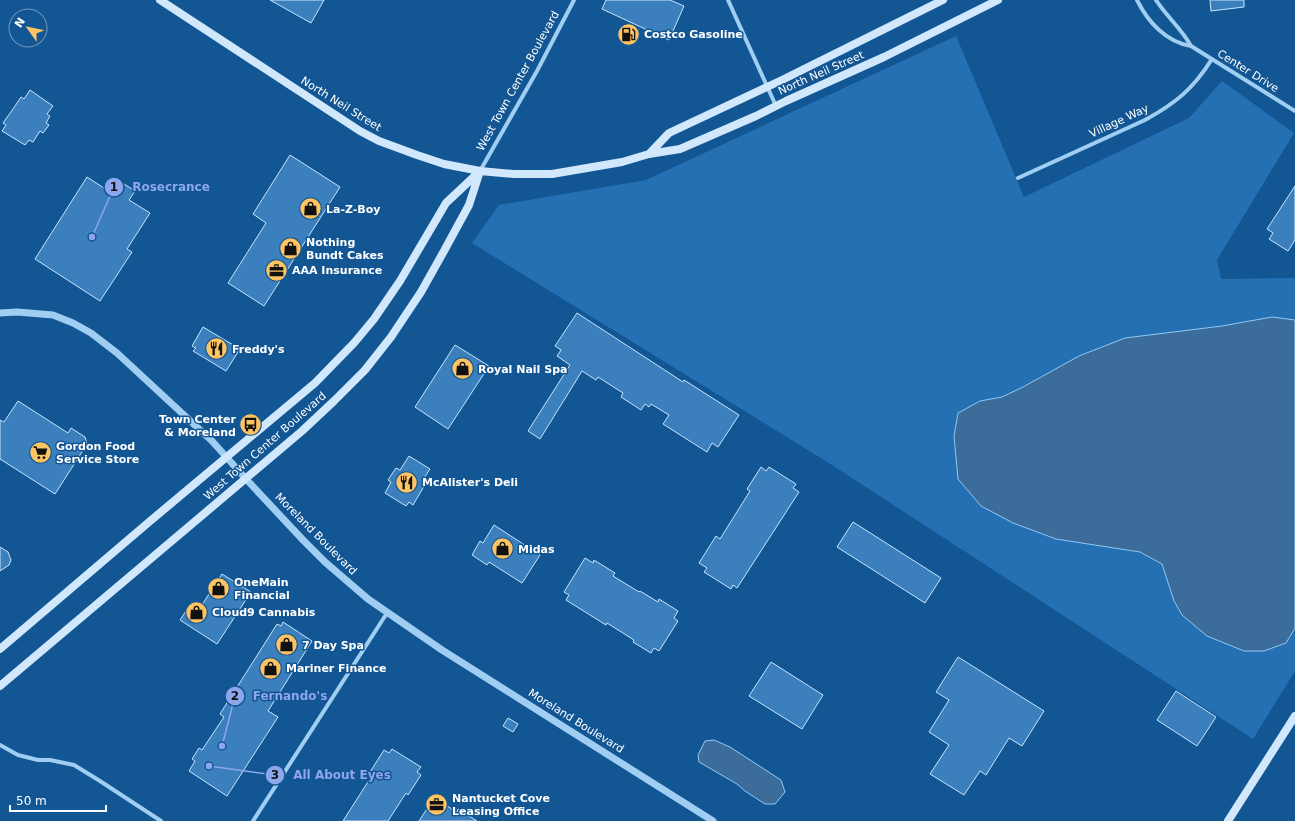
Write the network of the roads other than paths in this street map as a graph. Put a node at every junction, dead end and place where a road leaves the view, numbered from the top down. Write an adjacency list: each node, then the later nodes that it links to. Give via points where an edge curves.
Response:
1 (160, 0): 14 (main road, North Neil Street, via 369,136 444,164)
2 (574, 0): 14 (street, West Town Center Boulevard)
3 (728, 0): 10 (street)
4 (943, 0): 10 (main road, North Neil Street)
5 (998, 0): 11 (main road, North Neil Street, via 884,57)
6 (1137, 0): 8 (street, Center Drive, via 1143,13 1154,26 1181,44)
7 (1156, 0): 8 (street, Center Drive, via 1163,12 1186,36)
8 (1191, 46): 9 (street, Center Drive)
9 (1212, 59): 12 (street, Center Drive); 15 (street, Village Way, via 1192,87 1164,110)
10 (766, 87): 11 (street); 13 (main road, North Neil Street, via 669,133)
11 (776, 106): 13 (main road, North Neil Street, via 680,149)
12 (1295, 111)
13 (649, 154): 14 (main road, North Neil Street, via 622,162 552,174)
14 (480, 171): 17 (main road, West Town Center Boulevard, via 446,203 400,281 354,343 315,383); 18 (main road, West Town Center Boulevard, via 469,205 421,292 391,337 365,370 334,401)
15 (1018, 178)
16 (0, 313): 17 (street, Moreland Boulevard, via 53,315 73,322 91,333 117,353)
17 (227, 456): 18 (street, Moreland Boulevard); 20 (main road, West Town Center Boulevard)
18 (246, 479): 19 (street, Moreland Boulevard, via 325,562); 21 (main road, West Town Center Boulevard)
19 (387, 613): 25 (street); 26 (street, Moreland Boulevard)
20 (0, 649)
21 (0, 686)
22 (1295, 716): 27 (main road)
23 (0, 745): 24 (street, via 18,755 74,765)
24 (161, 821)
25 (253, 821)
26 (713, 821)
27 (1228, 821)

